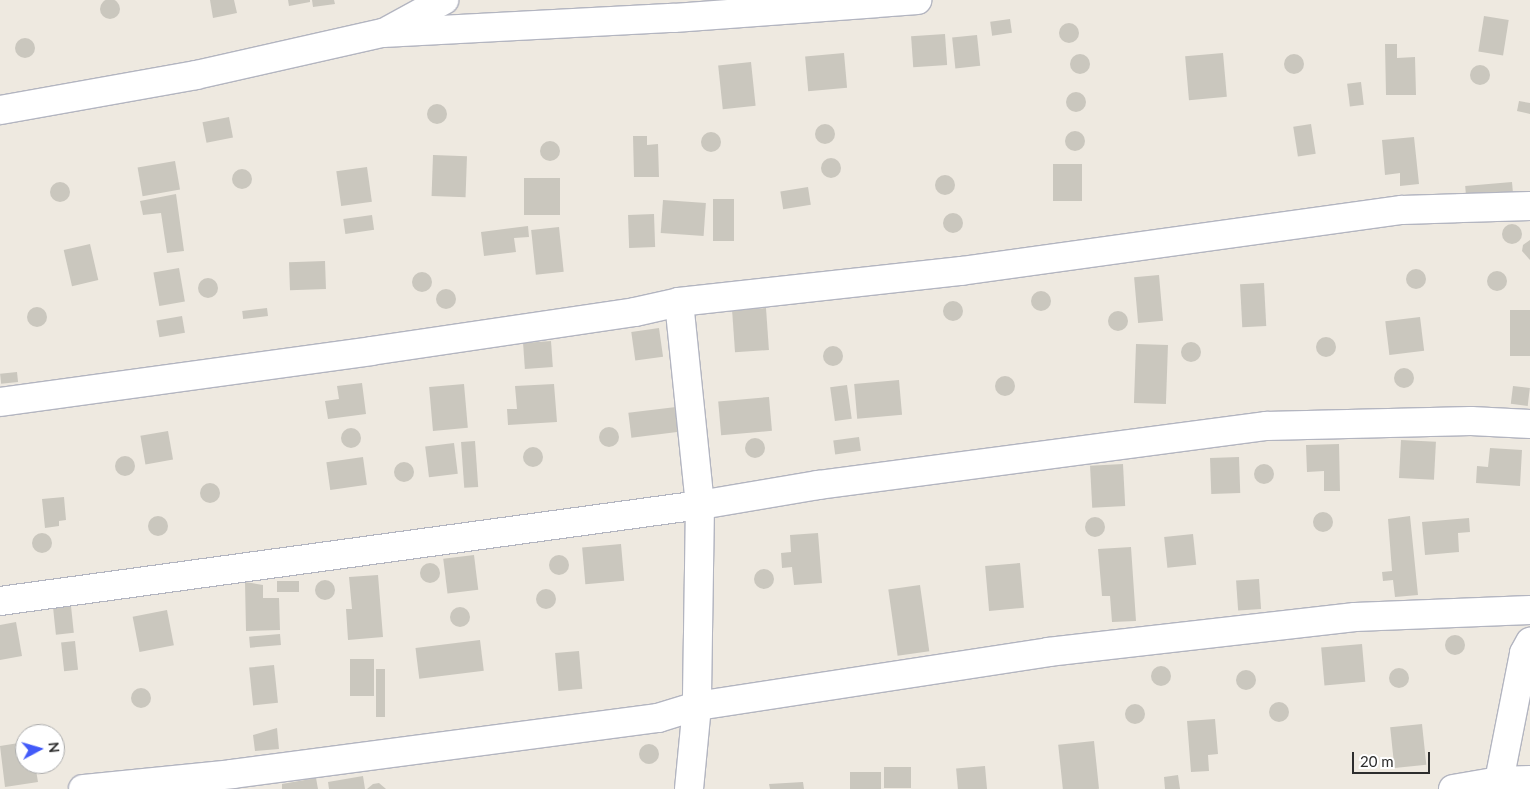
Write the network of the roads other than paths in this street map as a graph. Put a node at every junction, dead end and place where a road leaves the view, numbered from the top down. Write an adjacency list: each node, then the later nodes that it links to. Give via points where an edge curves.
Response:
1 (444, 0): 4 (street)
2 (917, 0): 3 (street)
3 (819, 4): 4 (street)
4 (383, 33): 5 (street, via 196,75)
5 (0, 110)
6 (1530, 206): 7 (street, via 1402,210 962,271)
7 (679, 302): 8 (street, via 635,312 371,351); 10 (street)
8 (0, 402)
9 (1530, 424): 10 (street, via 1471,421 1266,426 828,484)
10 (700, 505): 11 (street); 14 (street)
11 (0, 601)
12 (1530, 610): 14 (street, via 1354,617 1068,650)
13 (1530, 642): 16 (street, via 1524,653)
14 (697, 706): 17 (street, via 658,718 232,774); 18 (street)
15 (1530, 780): 16 (street)
16 (1499, 781): 19 (street)
17 (83, 789)
18 (689, 789)
19 (1453, 789)

